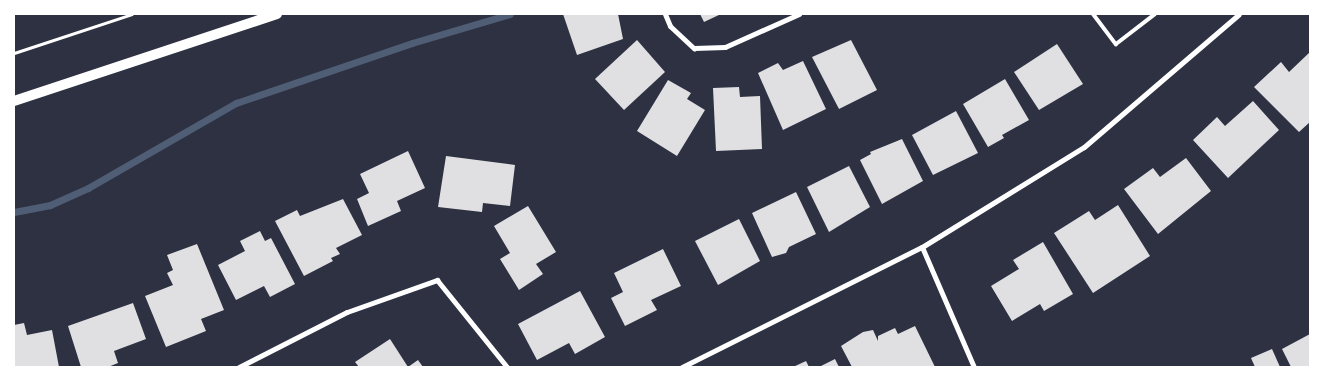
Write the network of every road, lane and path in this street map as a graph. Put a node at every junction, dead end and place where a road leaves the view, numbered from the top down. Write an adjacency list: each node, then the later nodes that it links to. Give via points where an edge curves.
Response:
1 (132, 14): 8 (path)
2 (277, 14): 9 (main road)
3 (665, 14): 4 (street, via 670,26 694,48 725,47)
4 (799, 14)
5 (1093, 14): 6 (lane, via 1116,44)
6 (1155, 14)
7 (1239, 14): 10 (street, via 1084,147)
8 (14, 53)
9 (14, 101)
10 (922, 247): 13 (street); 14 (street)
11 (239, 367): 12 (street, via 347,312 437,280)
12 (507, 367)
13 (682, 367)
14 (974, 367)

